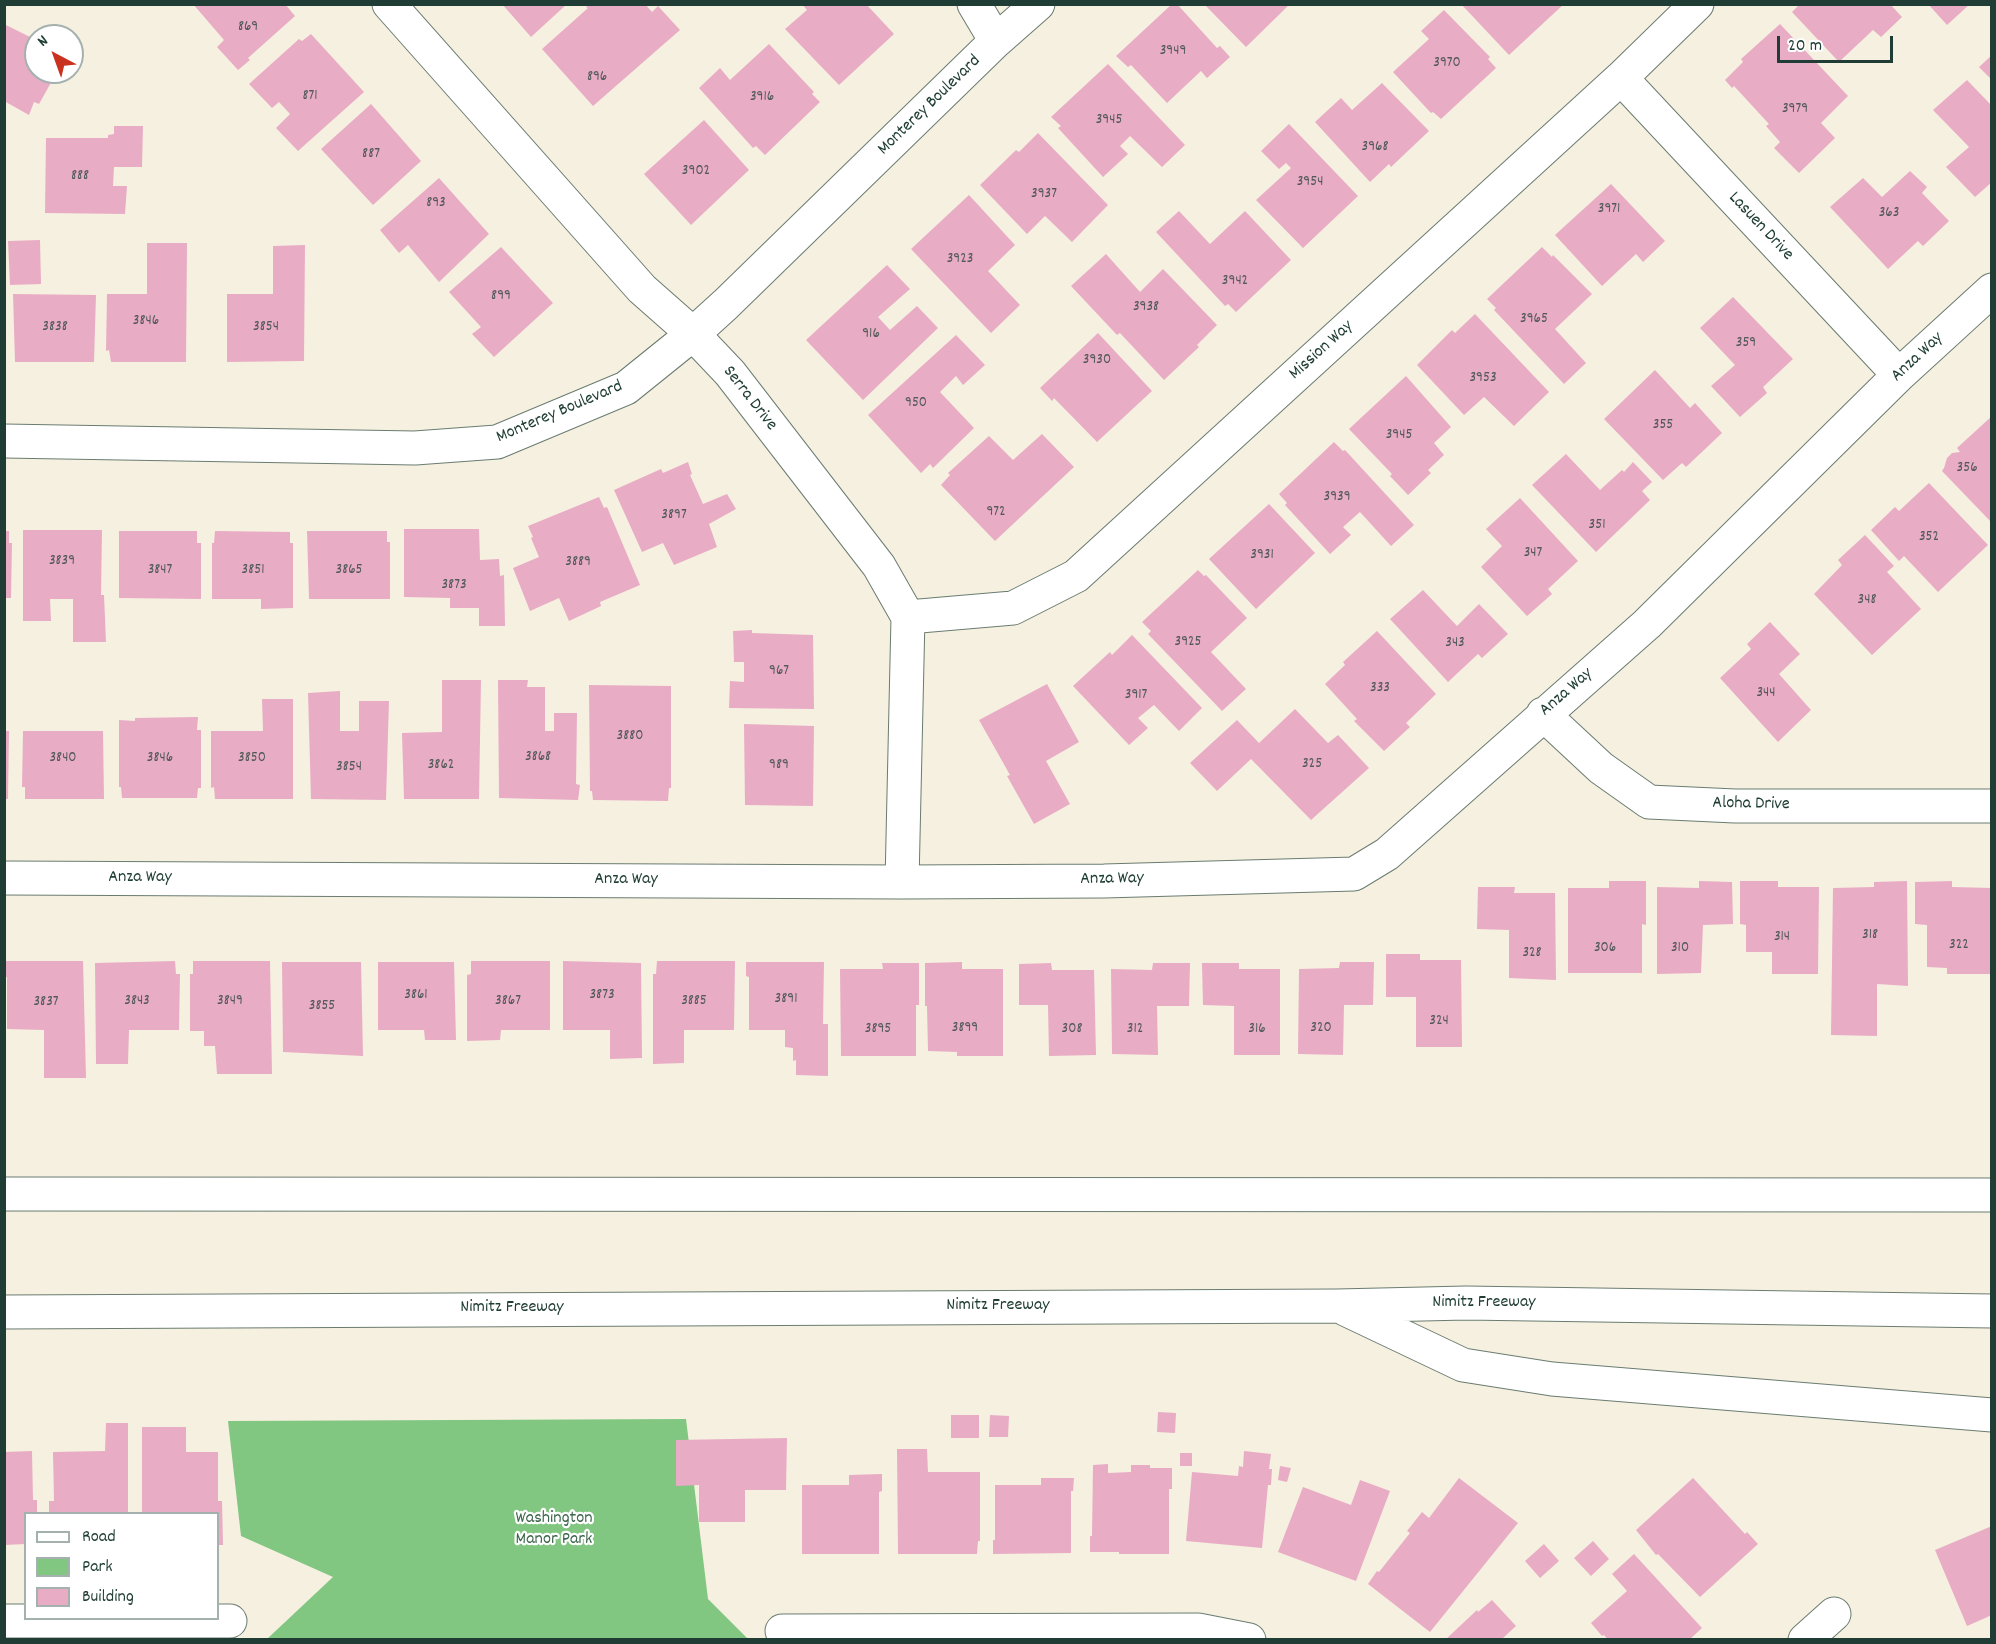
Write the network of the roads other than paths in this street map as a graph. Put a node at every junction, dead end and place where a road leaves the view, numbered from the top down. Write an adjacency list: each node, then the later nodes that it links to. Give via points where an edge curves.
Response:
1 (389, 4): 8 (main road, Serra Drive, via 642,289)
2 (974, 4): 5 (main road)
3 (1038, 4): 5 (main road, Monterey Boulevard)
4 (1697, 4): 6 (main road, Mission Way)
5 (996, 41): 8 (main road, Monterey Boulevard)
6 (1621, 78): 9 (main road, Lasuen Drive); 11 (main road, Mission Way, via 1076,576 1013,608)
7 (1992, 290): 9 (main road, Anza Way)
8 (693, 334): 10 (main road, Monterey Boulevard, via 626,388 497,442 415,448); 11 (main road, Serra Drive, via 730,373 879,567)
9 (1899, 375): 12 (main road, Anza Way, via 1647,624)
10 (4, 441)
11 (908, 617): 15 (main road)
12 (1544, 714): 13 (main road, Aloha Drive, via 1601,768 1649,802); 15 (main road, Anza Way, via 1387,854 1354,874)
13 (1992, 806)
14 (4, 878): 15 (main road, Anza Way)
15 (902, 882)
16 (4, 1194): 17 (main road)
17 (1992, 1195)
18 (1337, 1306): 19 (main road, Nimitz Freeway); 20 (main road, Nimitz Freeway); 21 (main road, via 1463,1365 1576,1382)
19 (1992, 1311)
20 (4, 1312)
21 (1992, 1415)
22 (1834, 1614): 27 (main road)
23 (4, 1621): 24 (main road)
24 (230, 1621)
25 (782, 1631): 26 (main road, via 1198,1630)
26 (1249, 1640)
27 (1805, 1640)

